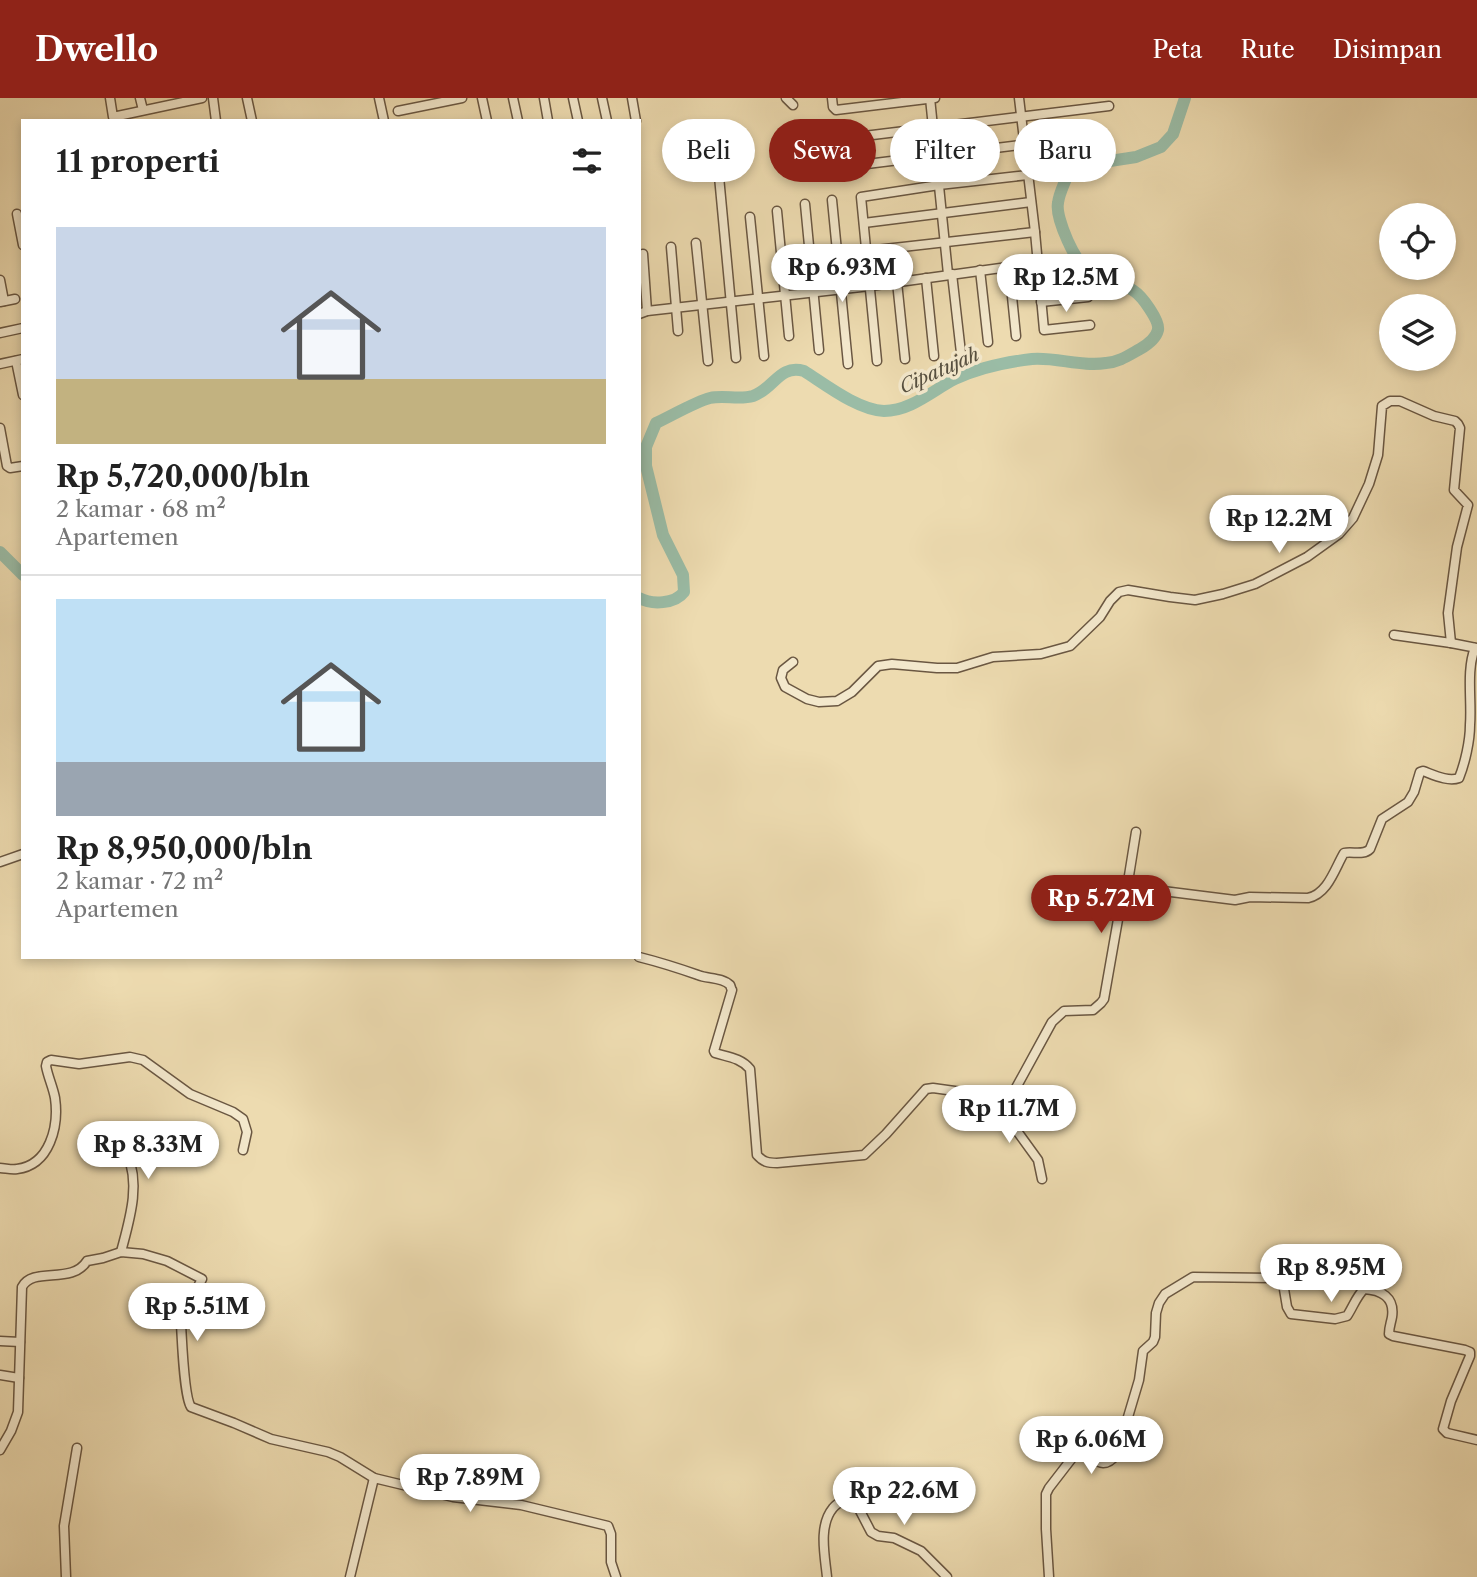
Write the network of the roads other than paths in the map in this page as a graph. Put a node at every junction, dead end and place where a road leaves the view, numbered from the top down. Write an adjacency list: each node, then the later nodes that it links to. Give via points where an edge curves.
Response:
1 (110, 98): 19 (street, via 113,117)
2 (141, 98): 19 (street)
3 (202, 98): 17 (street)
4 (213, 98): 22 (street)
5 (247, 98): 23 (street)
6 (379, 98): 24 (street)
7 (461, 98): 20 (street)
8 (482, 98): 25 (street)
9 (513, 98): 26 (street)
10 (544, 98): 27 (street)
11 (573, 98): 28 (street)
12 (603, 98): 29 (street)
13 (632, 98): 30 (street)
14 (832, 98): 15 (street, via 836,110)
15 (932, 98): 31 (street)
16 (1019, 98): 21 (street)
17 (172, 101): 19 (street)
18 (1110, 106): 21 (street)
19 (143, 110)
20 (398, 111)
21 (1021, 117): 32 (street)
22 (216, 119)
23 (252, 119)
24 (384, 119)
25 (487, 119)
26 (518, 119)
27 (548, 119)
28 (578, 119)
29 (607, 119)
30 (636, 119)
31 (933, 119)
32 (1000, 120)
33 (1014, 177): 37 (street)
34 (719, 182): 69 (street)
35 (939, 182): 37 (street)
36 (1029, 182): 39 (street)
37 (939, 185): 43 (street); 45 (street, via 862,196)
38 (832, 200): 63 (street)
39 (1031, 202): 43 (street); 46 (street)
40 (805, 204): 64 (street)
41 (777, 211): 65 (street)
42 (17, 214): 47 (street)
43 (942, 214): 45 (street); 49 (street)
44 (750, 218): 67 (street)
45 (864, 223): 51 (street)
46 (1035, 232): 49 (street); 53 (street)
47 (21, 235)
48 (696, 243): 72 (street)
49 (944, 243): 51 (street); 57 (street)
50 (671, 247): 73 (street)
51 (867, 251): 62 (street)
52 (643, 254): 74 (street)
53 (1037, 263): 54 (street); 58 (street)
54 (1009, 267): 55 (street); 80 (street)
55 (980, 270): 57 (street); 81 (street)
56 (1064, 272): 58 (street)
57 (950, 274): 59 (street); 83 (street)
58 (1039, 276): 71 (street)
59 (926, 278): 61 (street); 85 (street)
60 (0, 280): 70 (street)
61 (897, 282): 62 (street); 87 (street)
62 (870, 286): 63 (street); 90 (street)
63 (841, 289): 64 (street); 91 (street)
64 (814, 292): 65 (street); 82 (street)
65 (785, 295): 67 (street); 79 (street)
66 (1088, 297): 71 (street)
67 (758, 298): 69 (street); 84 (street)
68 (15, 299): 70 (street)
69 (730, 301): 72 (street); 86 (street)
70 (2, 302)
71 (1041, 302): 75 (street, via 1044,330)
72 (702, 304): 73 (street); 89 (street)
73 (676, 307): 74 (street); 77 (street)
74 (643, 312)
75 (1090, 325)
76 (21, 328): 78 (street)
77 (678, 331)
78 (0, 333)
79 (789, 336)
80 (1016, 336)
81 (988, 342)
82 (819, 350)
83 (961, 353)
84 (764, 356)
85 (934, 356)
86 (736, 358)
87 (905, 359)
88 (19, 360): 92 (street); 93 (street)
89 (708, 361)
90 (877, 361)
91 (849, 364)
92 (0, 365)
93 (21, 378)
94 (0, 428): 95 (street, via 7,466)
95 (21, 466)
96 (1394, 635): 97 (street)
97 (1451, 643): 98 (street); 99 (street, via 1448,613 1468,506 1454,490 1460,428 1455,421 1390,401 1382,406 1378,455 1353,517 1339,534 1307,557 1255,584 1195,600 1119,592 1070,646 1041,654 993,657 957,668 878,666 837,701 807,699 785,687 783,670)
98 (1476, 648): 103 (street, via 1471,671 1471,726 1459,778 1420,772 1408,802 1382,819 1368,852 1344,853 1319,894 1235,900)
99 (793, 662)
100 (1136, 831): 103 (street)
101 (21, 855): 102 (street)
102 (0, 862)
103 (1127, 888): 105 (street, via 1104,999 1093,1010 1065,1011 1052,1021)
104 (641, 957): 105 (street, via 731,987 714,1051 746,1063 750,1069 757,1155 765,1162 864,1155 928,1088)
105 (1011, 1097): 109 (street, via 1024,1110 1017,1131 1038,1160)
106 (103, 1150): 110 (street, via 128,1154 132,1164 132,1204)
107 (243, 1150): 108 (street, via 247,1132 243,1119 190,1094 143,1060 130,1057 79,1064 51,1060 46,1069 56,1119 51,1143 40,1157 20,1169)
108 (0, 1167)
109 (1042, 1179)
110 (121, 1252): 112 (street, via 87,1261 70,1273 25,1282); 118 (street, via 167,1261 202,1280 188,1300 181,1324 191,1407 271,1439 328,1452)
111 (0, 1341): 112 (street)
112 (20, 1342): 114 (street)
113 (0, 1375): 114 (street)
114 (19, 1378): 117 (street, via 18,1412)
115 (1477, 1440): 126 (street, via 1443,1429 1470,1352 1389,1334 1393,1313 1387,1296 1364,1289 1347,1316 1335,1319 1292,1314 1280,1280 1193,1277 1165,1294 1159,1303 1155,1337 1143,1351 1139,1380 1114,1458 1100,1463 1076,1453 1047,1491)
116 (77, 1448): 121 (street, via 64,1526)
117 (0, 1450)
118 (374, 1478): 122 (street); 123 (street, via 608,1526)
119 (846, 1479): 120 (street)
120 (847, 1498): 124 (street, via 834,1507 825,1524); 125 (street, via 857,1505 874,1535 894,1538 921,1551)
121 (66, 1577)
122 (350, 1577)
123 (616, 1577)
124 (827, 1577)
125 (947, 1577)
126 (1049, 1577)

